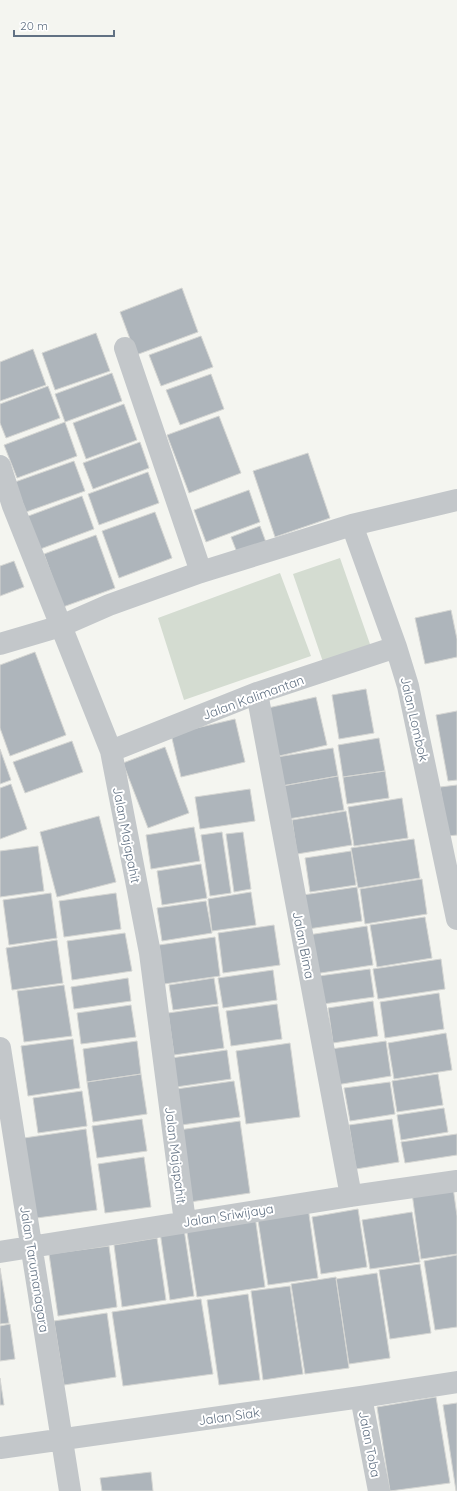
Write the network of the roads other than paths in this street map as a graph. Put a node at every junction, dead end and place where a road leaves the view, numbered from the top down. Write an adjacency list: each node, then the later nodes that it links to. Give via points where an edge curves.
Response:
1 (125, 348): 5 (street)
2 (0, 466): 6 (street, Jalan Majapahit, via 13,506)
3 (457, 500): 4 (street)
4 (352, 525): 5 (street); 8 (street, Jalan Lombok)
5 (201, 572): 6 (street, via 108,605)
6 (61, 626): 7 (street); 10 (street, Jalan Majapahit)
7 (0, 644)
8 (396, 647): 9 (street, Jalan Kalimantan); 11 (street, Jalan Lombok, via 422,746)
9 (257, 694): 10 (street, Jalan Kalimantan); 14 (street, Jalan Bima)
10 (111, 752): 15 (street, Jalan Majapahit, via 150,953)
11 (457, 919)
12 (0, 1048): 16 (street, Jalan Tarumanagara)
13 (457, 1181): 14 (street, Jalan Sriwijaya)
14 (351, 1196): 15 (street, Jalan Sriwijaya)
15 (185, 1222): 16 (street, Jalan Sriwijaya)
16 (31, 1248): 17 (street, Jalan Sriwijaya); 20 (street, Jalan Tarumanagara)
17 (0, 1252)
18 (457, 1382): 19 (street, Jalan Siak)
19 (360, 1398): 20 (street, Jalan Siak); 23 (street, Jalan Toba)
20 (60, 1438): 21 (street, Jalan Siak); 22 (street, Jalan Tarumanagara)
21 (0, 1448)
22 (70, 1491)
23 (379, 1491)

